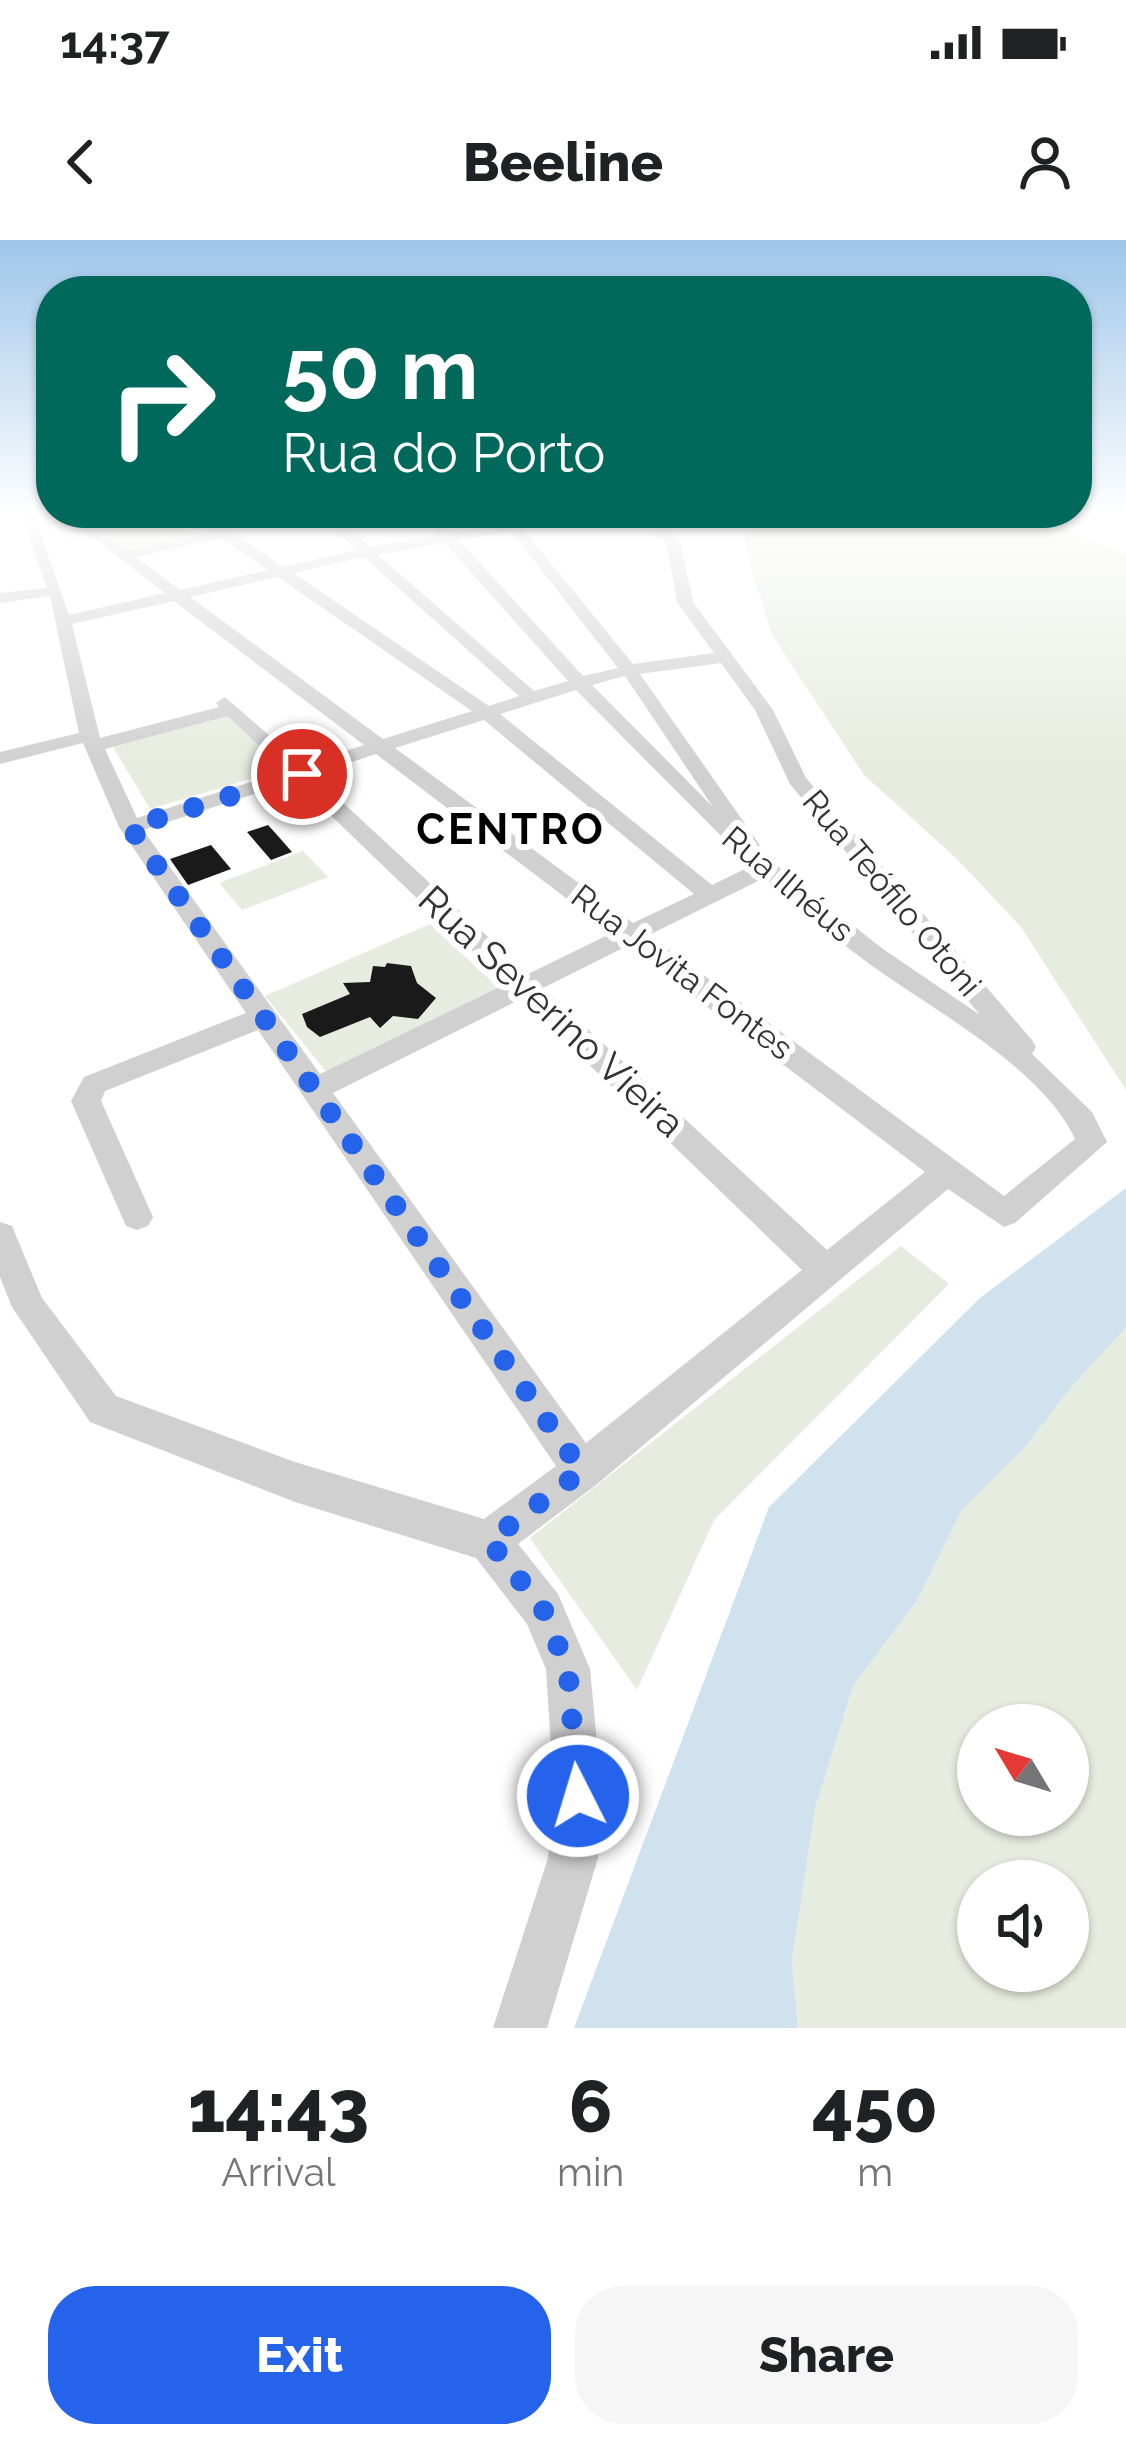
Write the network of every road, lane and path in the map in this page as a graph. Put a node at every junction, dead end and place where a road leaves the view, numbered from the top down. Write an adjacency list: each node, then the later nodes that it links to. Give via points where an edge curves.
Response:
1 (58, 598): 9 (street)
2 (158, 598): 9 (street)
3 (178, 598): 16 (street, Rua Jovita Fontes)
4 (324, 598): 14 (street)
5 (420, 598): 13 (street)
6 (505, 598): 12 (street, Rua Ilhéus)
7 (571, 598): 11 (street)
8 (684, 598): 10 (street, Rua Teófilo Otoni)
9 (63, 620): 15 (street)
10 (724, 657): 11 (street); 24 (street, Rua Teófilo Otoni, via 764,710 797,780)
11 (629, 670): 12 (street); 18 (street)
12 (582, 682): 13 (street); 19 (street, Rua Ilhéus)
13 (531, 698): 14 (street)
14 (486, 712): 16 (street); 23 (street)
15 (91, 741): 17 (street); 20 (street, Rua Severino Vieira, via 228,706); 21 (street)
16 (381, 749): 20 (street); 25 (street, Rua Jovita Fontes)
17 (0, 758)
18 (691, 759): 19 (street); 22 (street)
19 (655, 766): 22 (street, Rua Ilhéus)
20 (302, 774): 21 (street); 27 (street, Rua Severino Vieira)
21 (130, 827): 28 (street)
22 (765, 868): 23 (street); 26 (street, Rua Ilhéus)
23 (710, 895): 25 (street)
24 (929, 932): 26 (street); 29 (street, Rua Teófilo Otoni)
25 (632, 934): 27 (street); 31 (street, Rua Jovita Fontes)
26 (867, 950): 29 (street, Rua Ilhéus)
27 (527, 987): 30 (street); 35 (street, Rua Severino Vieira)
28 (261, 1018): 30 (street); 33 (street, via 94,1084 86,1101)
29 (1048, 1080): 32 (street, Rua Ilhéus, via 1089,1127 1092,1142)
30 (317, 1088): 36 (street)
31 (948, 1171): 32 (street, Rua Jovita Fontes); 35 (street)
32 (1004, 1214)
33 (137, 1217)
34 (0, 1236): 37 (street, via 29,1307 103,1409 295,1482)
35 (826, 1270): 36 (street)
36 (582, 1471): 37 (street)
37 (489, 1541): 38 (street, via 543,1609 568,1670 578,1796 573,1858)
38 (520, 2028)

